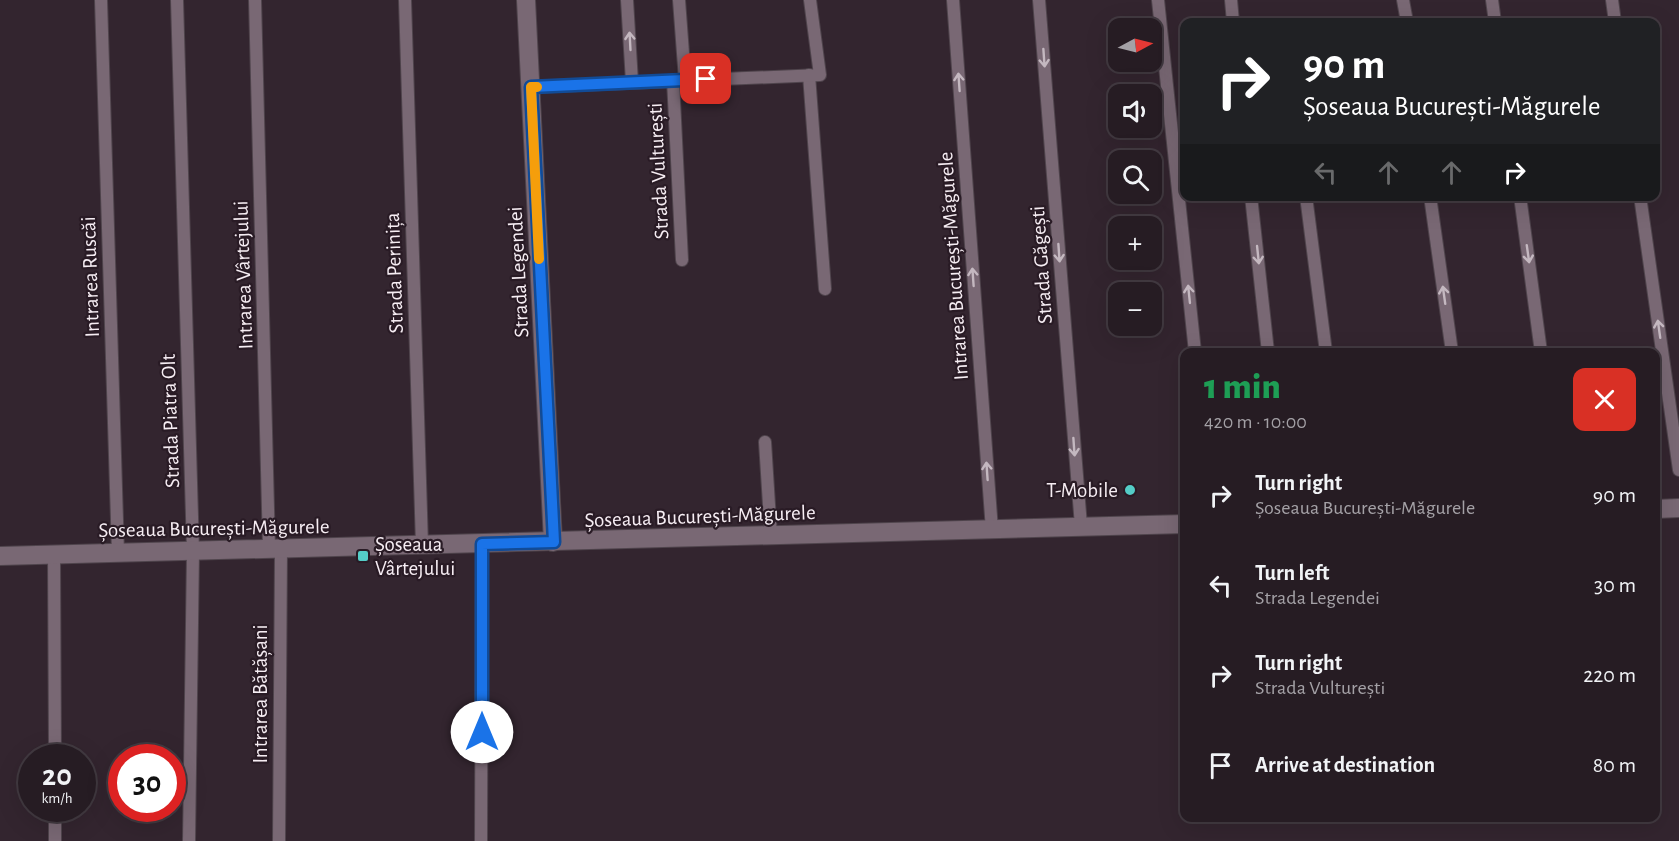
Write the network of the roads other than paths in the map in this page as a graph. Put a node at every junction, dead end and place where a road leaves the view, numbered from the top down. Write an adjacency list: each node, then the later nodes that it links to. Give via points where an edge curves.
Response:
1 (101, 0): 49 (street, Intrarea Ruscăi)
2 (177, 0): 48 (street, Strada Piatra Olt)
3 (255, 0): 47 (street, Intrarea Vârtejului)
4 (405, 0): 46 (street, Strada Perinița)
5 (526, 0): 23 (main road, Strada Legendei)
6 (627, 0): 22 (street, one-way to 6)
7 (679, 0): 21 (street)
8 (810, 0): 20 (street)
9 (953, 0): 42 (street, Intrarea București-Măgurele, one-way to 9)
10 (1039, 0): 41 (street, Strada Găgești, one-way to 41)
11 (1158, 0): 31 (street, one-way to 11)
12 (1231, 0): 16 (street)
13 (1403, 0): 17 (street)
14 (1492, 0): 18 (street)
15 (1612, 0): 19 (street)
16 (1233, 18)
17 (1406, 18)
18 (1495, 18)
19 (1614, 18)
20 (814, 75): 21 (street, Strada Vulturești); 30 (street)
21 (679, 80): 22 (street, Strada Vulturești); 29 (street, Strada Vulturești)
22 (632, 82): 23 (street, Strada Vulturești)
23 (531, 87): 44 (main road, Strada Legendei)
24 (1252, 201): 32 (street, one-way to 32)
25 (1307, 201): 33 (street)
26 (1431, 201): 34 (street, one-way to 26)
27 (1521, 201): 35 (street, one-way to 35)
28 (1641, 201): 37 (street, one-way to 28)
29 (682, 260)
30 (825, 289)
31 (1195, 348)
32 (1268, 348)
33 (1325, 348)
34 (1451, 348)
35 (1540, 348)
36 (765, 442): 43 (street)
37 (1679, 470)
38 (1679, 508): 39 (main road)
39 (1660, 509)
40 (1180, 524): 41 (main road, Șoseaua București-Măgurele)
41 (1081, 526): 42 (main road, Șoseaua București-Măgurele)
42 (992, 530): 43 (main road, Șoseaua București-Măgurele)
43 (771, 536): 44 (main road, Șoseaua București-Măgurele)
44 (554, 542): 45 (main road, Șoseaua București-Măgurele)
45 (482, 544): 46 (main road, Șoseaua București-Măgurele); 57 (street)
46 (422, 545): 47 (main road, Șoseaua București-Măgurele)
47 (275, 548): 48 (main road, Șoseaua București-Măgurele); 56 (street, Intrarea Bătășani)
48 (193, 551): 49 (main road, Șoseaua București-Măgurele); 55 (street, Strada Piatra Olt)
49 (118, 553): 50 (main road, Șoseaua București-Măgurele)
50 (54, 554): 51 (main road, Șoseaua București-Măgurele); 52 (street)
51 (0, 556)
52 (55, 744)
53 (55, 822): 54 (street)
54 (55, 841)
55 (189, 841)
56 (279, 841)
57 (481, 841)

